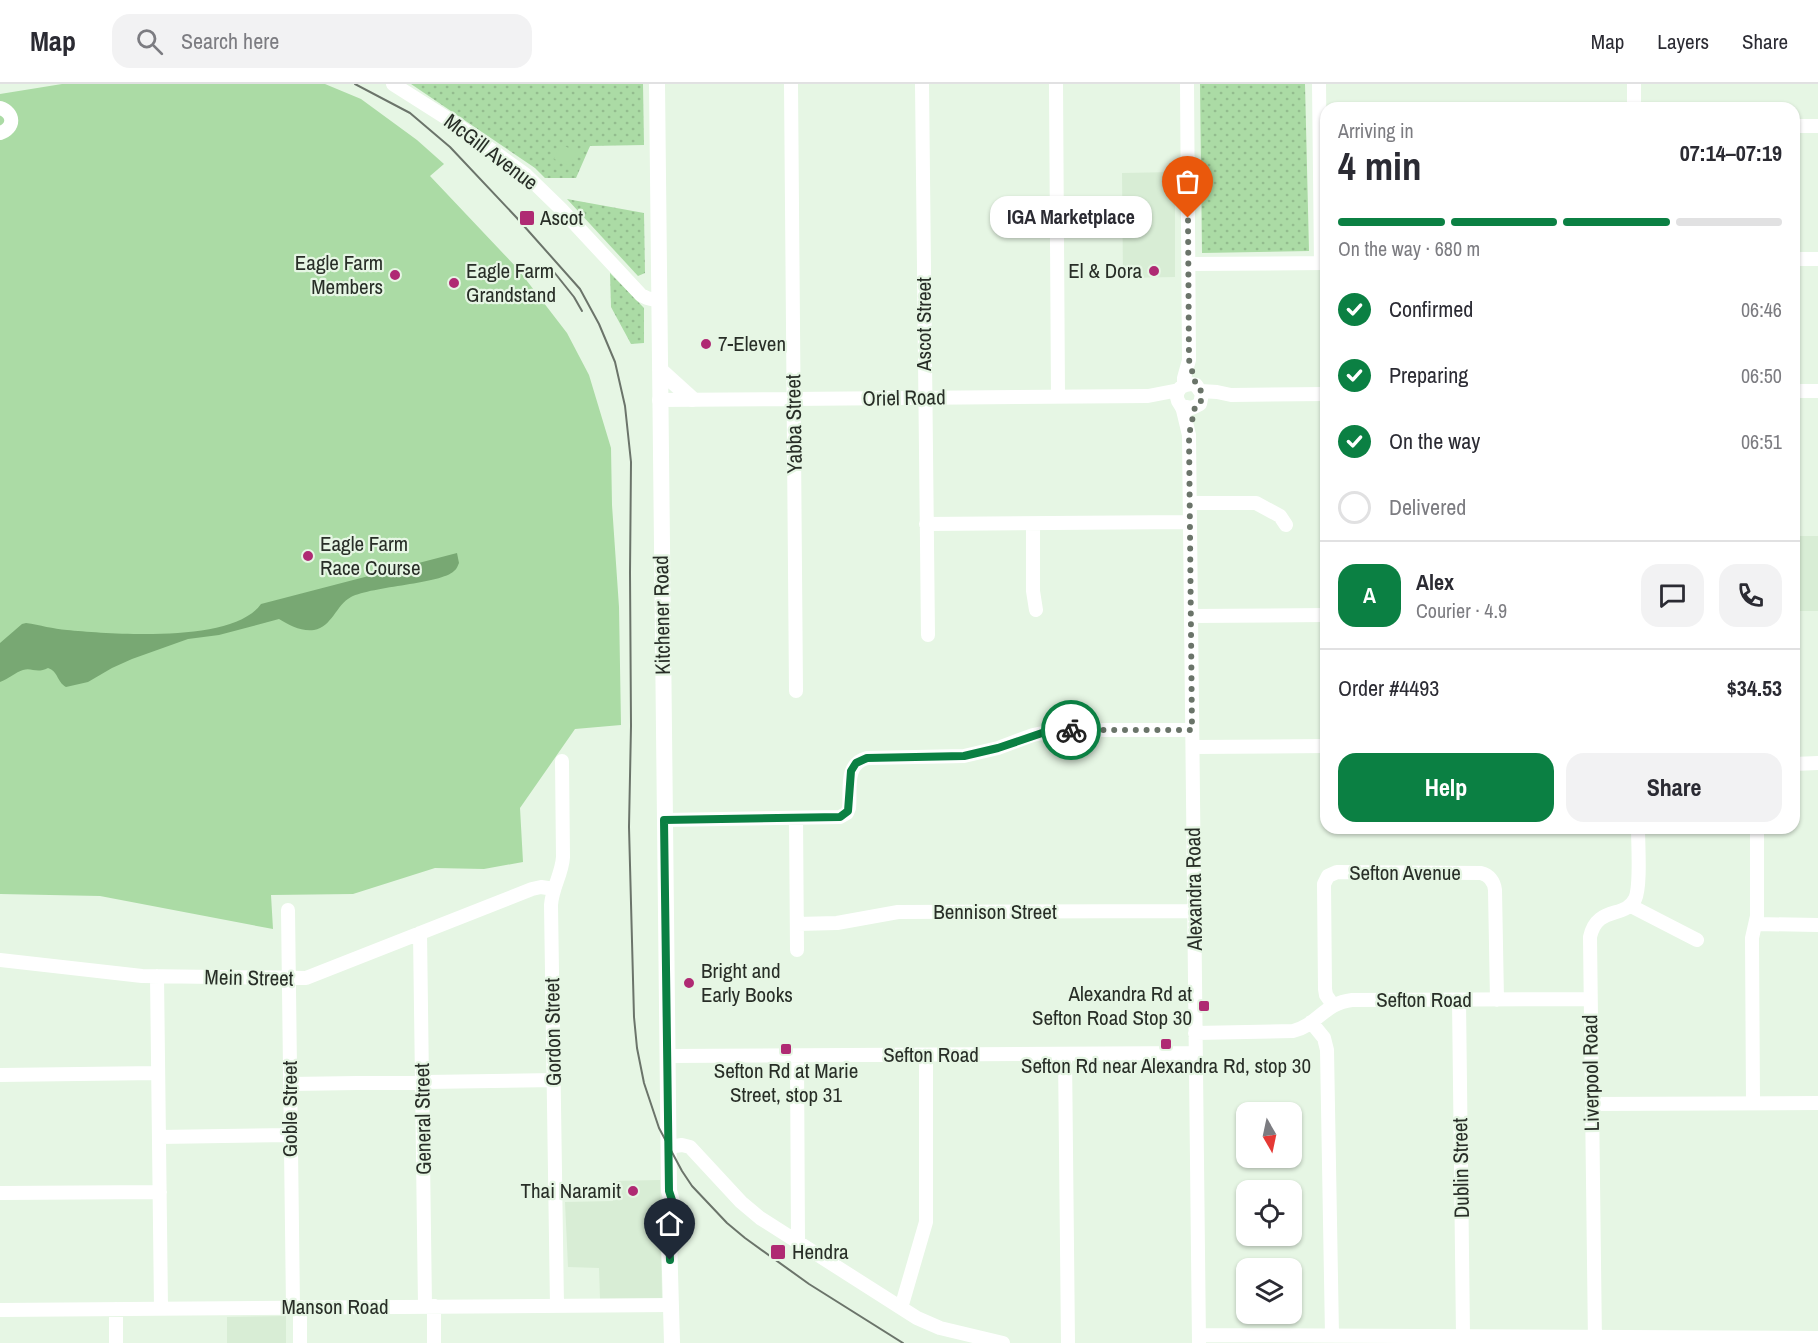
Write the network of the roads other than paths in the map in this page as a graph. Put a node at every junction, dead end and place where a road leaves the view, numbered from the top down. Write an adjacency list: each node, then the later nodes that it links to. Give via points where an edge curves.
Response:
1 (393, 84): 19 (street, McGill Avenue, via 526,175 641,295)
2 (657, 84): 19 (main road, Kitchener Road)
3 (791, 84): 28 (street, Yabba Street)
4 (922, 84): 26 (street, Ascot Street)
5 (1056, 84): 24 (street)
6 (1187, 84): 18 (street, Alexandra Road)
7 (1319, 84): 9 (street)
8 (1634, 84): 10 (street)
9 (1321, 102)
10 (1634, 102)
11 (0, 108): 14 (street, via 10,114 12,123)
12 (1800, 126): 13 (street)
13 (1818, 126)
14 (0, 134)
15 (1800, 259): 16 (street)
16 (1818, 259)
17 (1320, 263): 18 (street)
18 (1188, 264): 25 (street, Alexandra Road)
19 (659, 301): 20 (main road, Kitchener Road)
20 (660, 370): 27 (main road); 29 (main road, Kitchener Road)
21 (1800, 391): 22 (street)
22 (1818, 391)
23 (1320, 394): 25 (street, Oriel Road)
24 (1058, 396): 25 (street, Oriel Road); 26 (street, Oriel Road)
25 (1190, 396): 30 (street, Alexandra Road)
26 (925, 398): 28 (street, Oriel Road); 32 (street, Ascot Street)
27 (692, 399): 28 (street, Oriel Road); 29 (street, Oriel Road)
28 (794, 399): 39 (street, Yabba Street)
29 (659, 400): 47 (main road, Kitchener Road)
30 (1190, 503): 31 (street, Alexandra Road); 34 (street, via 1256,502 1280,516)
31 (1190, 522): 33 (street); 37 (street, Alexandra Road)
32 (926, 524): 33 (street); 38 (street, Ascot Street)
33 (1033, 524): 35 (street)
34 (1286, 525)
35 (1036, 610)
36 (1320, 615): 37 (street)
37 (1191, 616): 40 (street, Alexandra Road)
38 (928, 635)
39 (796, 691)
40 (1192, 730): 42 (street, Alexandra Road); 46 (street, via 1058,730 964,756 867,758 856,763 851,771 849,808 845,814 836,818)
41 (1320, 746): 42 (street)
42 (1193, 747): 53 (street, Alexandra Road)
43 (562, 761): 50 (street, Gordon Street, via 563,858)
44 (1818, 763): 45 (street)
45 (1800, 764)
46 (796, 818): 47 (street); 54 (street)
47 (664, 820): 72 (main road, Kitchener Road)
48 (1638, 834): 51 (street, via 1638,888)
49 (1757, 834): 55 (street)
50 (554, 889): 57 (street, Mein Street, via 532,889); 76 (street, Gordon Street, via 551,905)
51 (1631, 906): 58 (street); 63 (street, Liverpool Road, via 1603,916 1592,929)
52 (288, 910): 62 (street, Goble Street)
53 (1194, 911): 54 (street, Bennison Street, via 898,912); 68 (street, Alexandra Road)
54 (797, 924): 59 (street)
55 (1756, 924): 56 (street); 79 (street, via 1752,938)
56 (1818, 925)
57 (420, 933): 62 (street, Mein Street, via 313,976); 77 (street, General Street)
58 (1696, 940)
59 (797, 950)
60 (0, 960): 61 (street, Mein Street)
61 (157, 976): 62 (street, Mein Street); 74 (street)
62 (289, 979): 78 (street, Goble Street)
63 (1590, 999): 65 (street, Sefton Road); 81 (street, Liverpool Road)
64 (1459, 1000): 65 (street, Sefton Road); 66 (street, Sefton Road, via 1352,1000); 97 (street, Dublin Street)
65 (1497, 1000): 66 (street, Sefton Avenue, via 1495,890 1490,877 1480,873 1337,872 1328,876 1324,884 1325,989)
66 (1333, 1005): 67 (street, Sefton Road)
67 (1311, 1022): 68 (street, Sefton Road, via 1293,1031); 96 (street, via 1328,1050)
68 (1195, 1033): 69 (street, Alexandra Road)
69 (1196, 1053): 70 (street, Sefton Road); 99 (street, Alexandra Road)
70 (1065, 1054): 71 (street, Sefton Road); 106 (street)
71 (926, 1055): 73 (street, Sefton Road); 93 (street, via 926,1222)
72 (668, 1056): 73 (street, Sefton Road); 84 (main road, Kitchener Road)
73 (797, 1056): 87 (street)
74 (158, 1073): 75 (street); 83 (street)
75 (0, 1075)
76 (555, 1080): 77 (street); 88 (street, Gordon Street)
77 (422, 1082): 78 (street); 90 (street, General Street)
78 (290, 1084): 82 (street, Goble Street)
79 (1753, 1103): 80 (street); 81 (street)
80 (1818, 1103)
81 (1592, 1104): 100 (street, Liverpool Road)
82 (290, 1135): 83 (street); 91 (street, Goble Street)
83 (159, 1137): 85 (street)
84 (668, 1147): 87 (street, via 690,1148 750,1211); 89 (main road, Kitchener Road, via 665,1214)
85 (160, 1192): 86 (street); 92 (street)
86 (0, 1193)
87 (798, 1242): 93 (street)
88 (557, 1305): 89 (street, Manson Road); 90 (street, Manson Road)
89 (671, 1305): 104 (main road, Kitchener Road)
90 (429, 1306): 91 (street, Manson Road); 103 (street, General Street)
91 (297, 1307): 92 (street, Manson Road); 102 (street, Goble Street)
92 (161, 1308): 94 (street, Manson Road)
93 (901, 1308): 105 (street, via 940,1328)
94 (116, 1309): 95 (street, Manson Road); 101 (street)
95 (0, 1310)
96 (1332, 1335): 97 (street); 99 (street)
97 (1463, 1336): 100 (street)
98 (1818, 1338): 100 (street)
99 (1199, 1339)
100 (1595, 1340)
101 (116, 1343)
102 (300, 1343)
103 (434, 1343)
104 (672, 1343)
105 (1004, 1343)
106 (1068, 1343)

